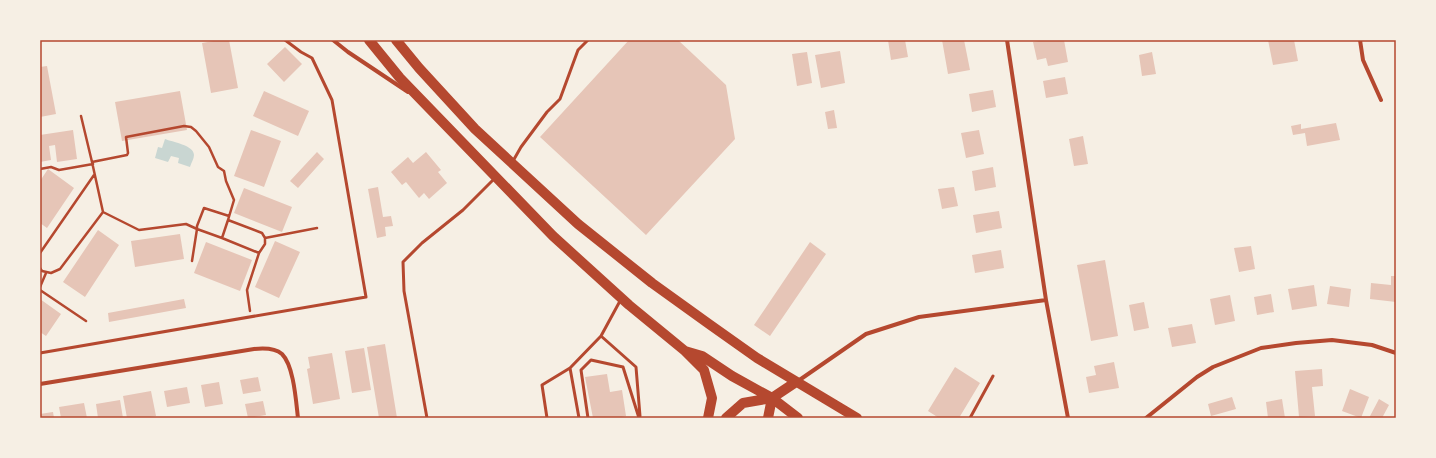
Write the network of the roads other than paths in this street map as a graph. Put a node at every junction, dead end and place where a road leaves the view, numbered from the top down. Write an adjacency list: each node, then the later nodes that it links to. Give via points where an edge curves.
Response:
1 (285, 40): 16 (lane, via 312,58 332,100 366,296)
2 (333, 40): 9 (street)
3 (369, 40): 9 (main road)
4 (396, 40): 10 (main road, via 418,68)
5 (588, 40): 10 (lane, via 578,50 560,99 546,112 520,147)
6 (1007, 40): 13 (street)
7 (1360, 40): 8 (street, via 1363,60)
8 (1380, 100)
9 (424, 103): 11 (main road)
10 (512, 163): 20 (main road, via 578,224 652,283 757,358)
11 (496, 177): 12 (main road, via 553,236); 24 (lane, via 463,210 403,262 404,291)
12 (622, 298): 14 (lane); 15 (main road)
13 (1046, 300): 20 (street, via 920,316 866,334); 35 (street)
14 (601, 336): 18 (lane); 28 (lane, via 636,367)
15 (685, 352): 22 (main road, via 702,356); 29 (main road, via 704,370 712,398)
16 (40, 353)
17 (1396, 353): 36 (street, via 1372,345 1332,340 1261,348 1213,367)
18 (570, 368): 25 (lane, via 542,385); 26 (lane)
19 (993, 376): 34 (lane)
20 (796, 382): 22 (main road); 33 (main road)
21 (40, 384): 23 (street, via 266,348 282,354 287,362)
22 (772, 398): 30 (main road, via 743,404); 31 (main road); 32 (main road)
23 (298, 418)
24 (428, 418)
25 (547, 418)
26 (579, 418)
27 (588, 418): 28 (lane, via 581,370 591,360 623,367)
28 (640, 418)
29 (708, 418)
30 (726, 418)
31 (768, 418)
32 (798, 418)
33 (857, 418)
34 (970, 418)
35 (1068, 418)
36 (1146, 418)

